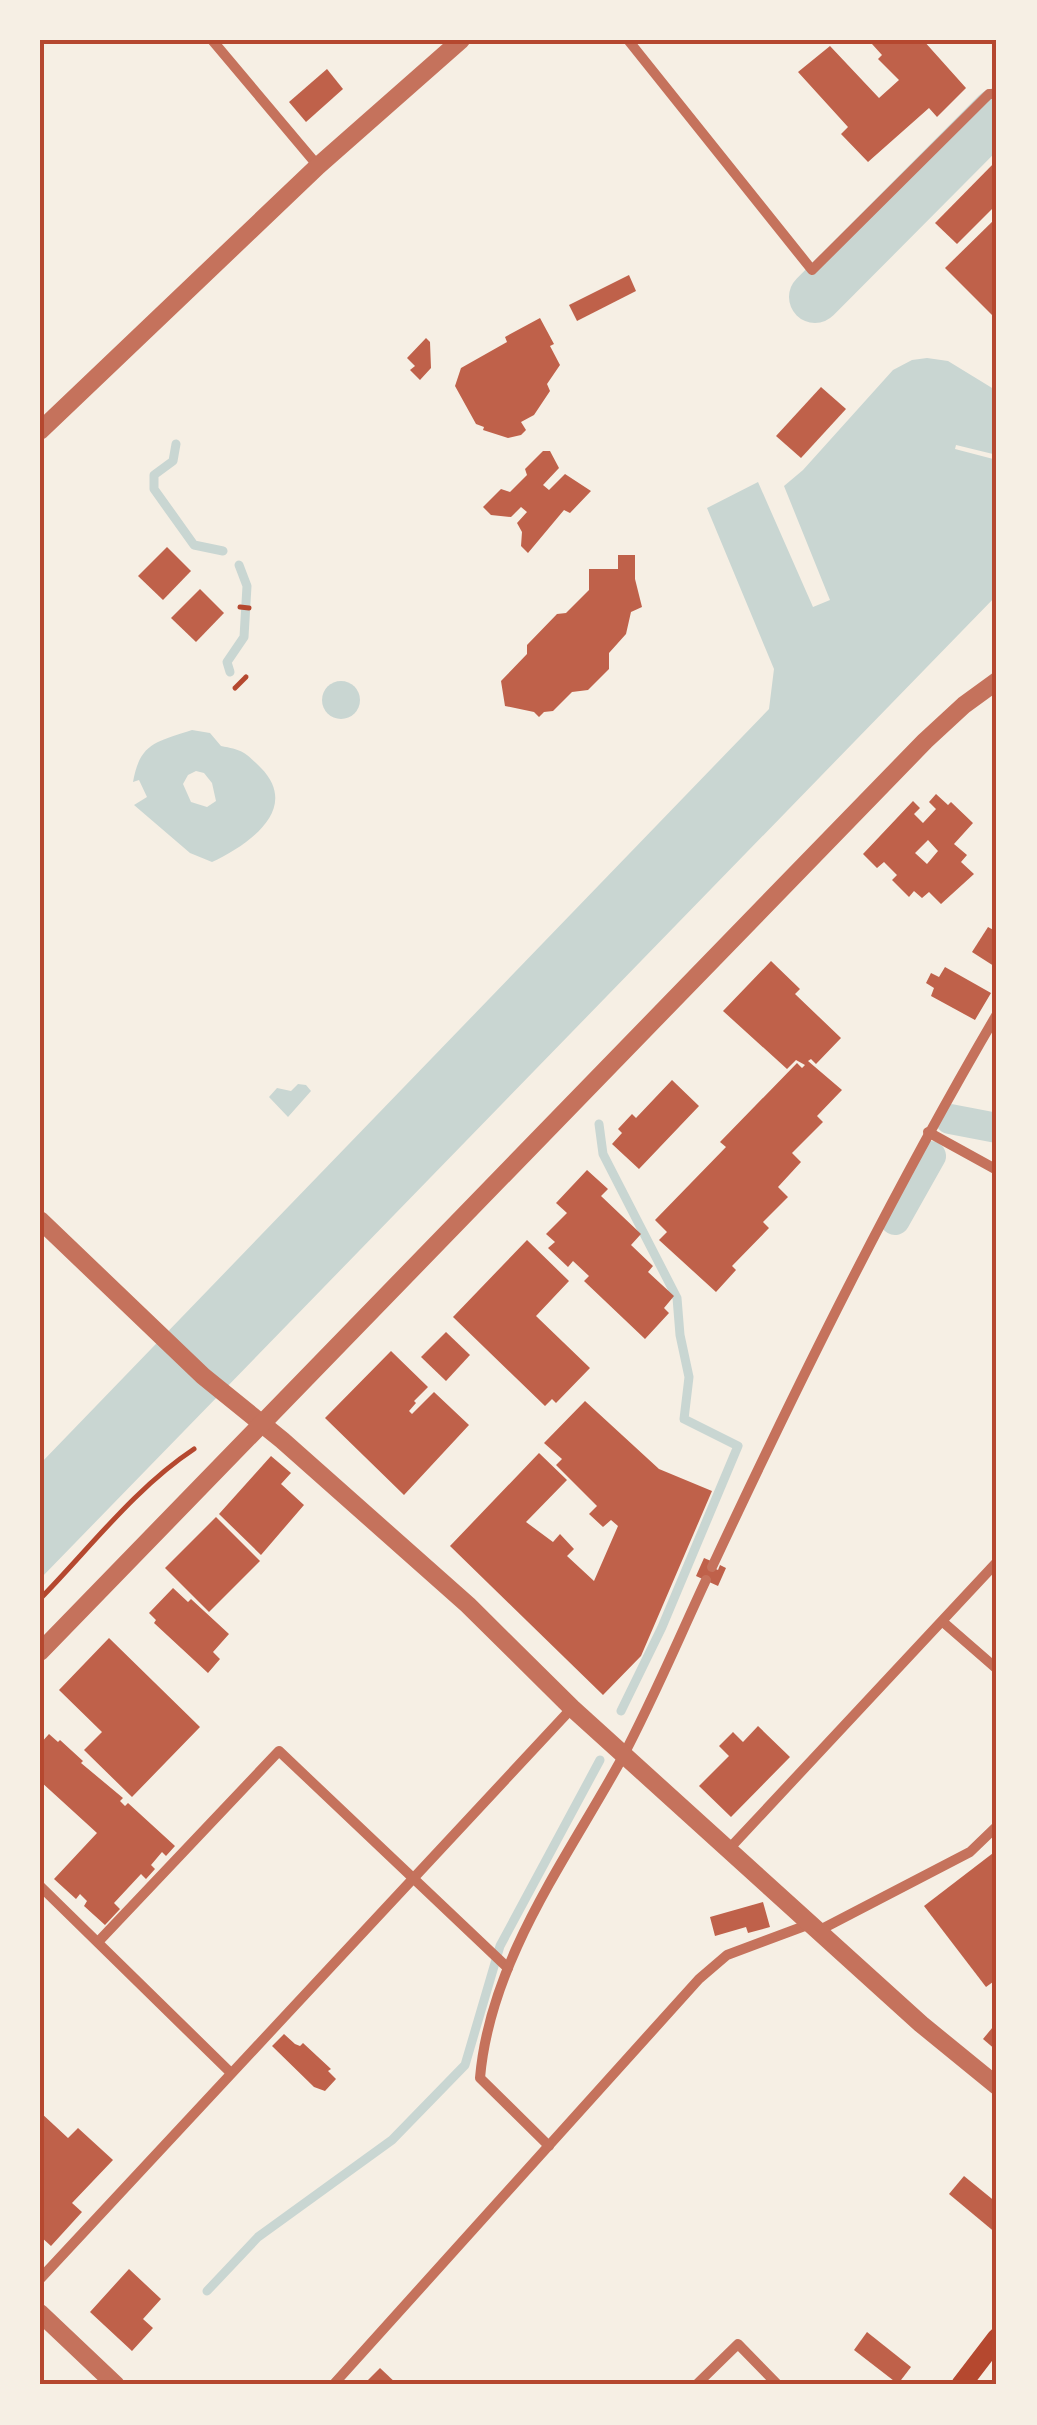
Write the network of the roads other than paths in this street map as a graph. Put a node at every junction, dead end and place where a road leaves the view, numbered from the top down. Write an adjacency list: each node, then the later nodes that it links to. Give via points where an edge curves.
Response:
1 (212, 40): 5 (street)
2 (461, 40): 5 (street)
3 (628, 40): 4 (street, via 812,270)
4 (993, 94)
5 (318, 166): 6 (street)
6 (40, 431)
7 (997, 681): 12 (street, via 944,722)
8 (997, 1014): 9 (street)
9 (928, 1132): 10 (street); 14 (street, via 803,1372)
10 (997, 1170)
11 (40, 1220): 12 (street)
12 (262, 1424): 17 (street); 19 (street, via 468,1605)
13 (997, 1562): 16 (street)
14 (712, 1567)
15 (706, 1580): 20 (street)
16 (943, 1622): 18 (street); 22 (street)
17 (40, 1652)
18 (997, 1669)
19 (572, 1708): 20 (street); 23 (street)
20 (624, 1754): 22 (street); 27 (street)
21 (997, 1826): 25 (street, via 970,1852)
22 (728, 1850): 25 (street)
23 (414, 1877): 26 (street, via 279,1751); 27 (street); 28 (street)
24 (40, 1886): 26 (street)
25 (814, 1928): 29 (street); 30 (street, via 727,1955)
26 (98, 1942): 28 (street)
27 (505, 1965): 30 (street, via 480,2078)
28 (232, 2073): 31 (street)
29 (997, 2086)
30 (549, 2146): 35 (street)
31 (40, 2278)
32 (40, 2313): 34 (street)
33 (997, 2338): 38 (main road)
34 (116, 2385)
35 (334, 2385)
36 (696, 2385): 37 (street, via 738,2344)
37 (778, 2385)
38 (961, 2385)

